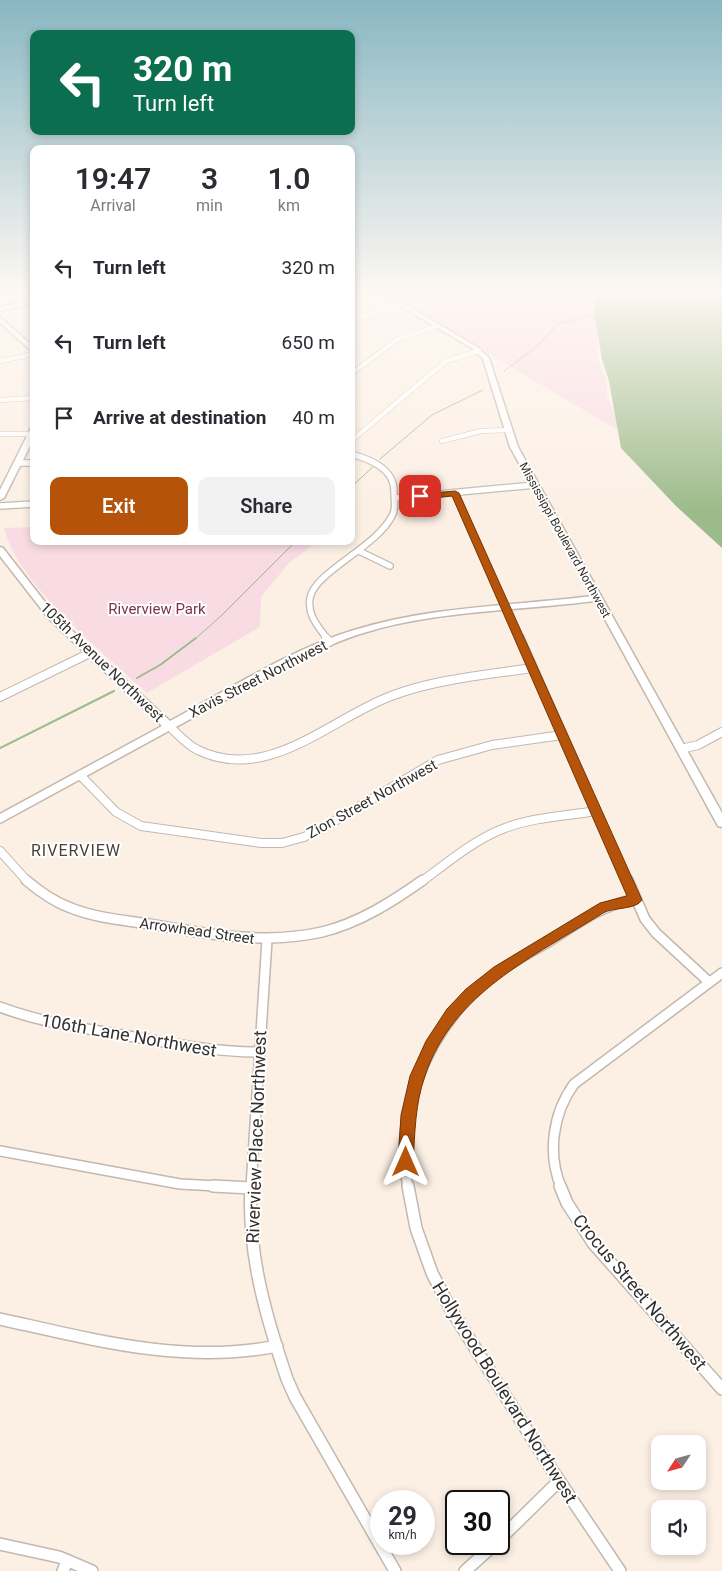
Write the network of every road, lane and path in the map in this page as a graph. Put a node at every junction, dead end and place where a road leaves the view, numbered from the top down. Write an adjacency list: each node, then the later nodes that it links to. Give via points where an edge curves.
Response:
1 (441, 365): 9 (street)
2 (489, 365): 5 (street, Mississippi Boulevard Northwest)
3 (30, 398): 4 (street)
4 (0, 400)
5 (508, 430): 10 (street, via 481,431); 14 (street, Mississippi Boulevard Northwest)
6 (30, 432): 7 (street)
7 (0, 434)
8 (30, 438): 13 (street)
9 (355, 438)
10 (442, 441)
11 (355, 455): 17 (street, via 386,469)
12 (30, 463): 13 (street)
13 (18, 464): 16 (street)
14 (535, 485): 15 (street); 23 (street, Mississippi Boulevard Northwest)
15 (455, 493): 17 (street); 24 (street)
16 (0, 498)
17 (396, 498): 21 (street, via 386,527)
18 (30, 504): 19 (street)
19 (0, 506)
20 (0, 550): 26 (street, 105th Avenue Northwest, via 48,613)
21 (359, 551): 22 (street); 25 (street, via 320,580 311,593 308,605 310,618)
22 (390, 566)
23 (598, 598): 24 (street, Xavis Street Northwest); 32 (street, Mississippi Boulevard Northwest)
24 (506, 608): 25 (street, Xavis Street Northwest, via 390,623); 27 (street)
25 (329, 642): 29 (street, Xavis Street Northwest)
26 (90, 653): 28 (street); 29 (street, 105th Avenue Northwest)
27 (532, 668): 29 (street, via 457,678 392,696 354,712 282,751 260,758 228,759 209,754 191,745); 31 (street)
28 (1, 694)
29 (169, 726): 33 (street, Xavis Street Northwest)
30 (722, 732): 32 (street, via 698,745)
31 (562, 735): 33 (street, Zion Street Northwest, via 492,745 438,760 321,829 282,843 252,842 141,826 116,812); 34 (street)
32 (681, 749): 36 (street, Mississippi Boulevard Northwest)
33 (80, 775): 35 (street, Xavis Street Northwest)
34 (596, 812): 38 (street); 39 (street, Arrowhead Street, via 511,826 348,924)
35 (0, 819)
36 (722, 823)
37 (0, 851): 39 (street, Arrowhead Street, via 37,890 76,910 201,933)
38 (635, 900): 41 (street, via 650,926); 49 (street, Hollywood Boulevard Northwest, via 604,906 499,971 470,994 445,1023 427,1054 413,1090 407,1121 410,1206 432,1273 457,1321)
39 (267, 940): 43 (street, Riverview Place Northwest)
40 (722, 973): 41 (street, Crocus Street Northwest)
41 (709, 982): 48 (street, Crocus Street Northwest, via 588,1070 573,1085 557,1115 553,1152 565,1202 582,1228)
42 (0, 1007): 43 (street, 106th Lane Northwest, via 43,1021 94,1030 212,1050)
43 (259, 1052): 45 (street, Riverview Place Northwest)
44 (0, 1151): 45 (street, via 171,1183)
45 (251, 1188): 47 (street, Riverview Place Northwest, via 249,1225 252,1255)
46 (0, 1319): 47 (street, via 166,1350 250,1353)
47 (277, 1346): 55 (street, Riverview Place Northwest, via 303,1413)
48 (722, 1390)
49 (559, 1481): 50 (street); 57 (street, Hollywood Boulevard Northwest)
50 (510, 1529)
51 (0, 1544): 53 (street)
52 (483, 1555): 56 (street)
53 (65, 1566): 54 (street)
54 (92, 1571)
55 (396, 1571)
56 (465, 1571)
57 (620, 1571)

